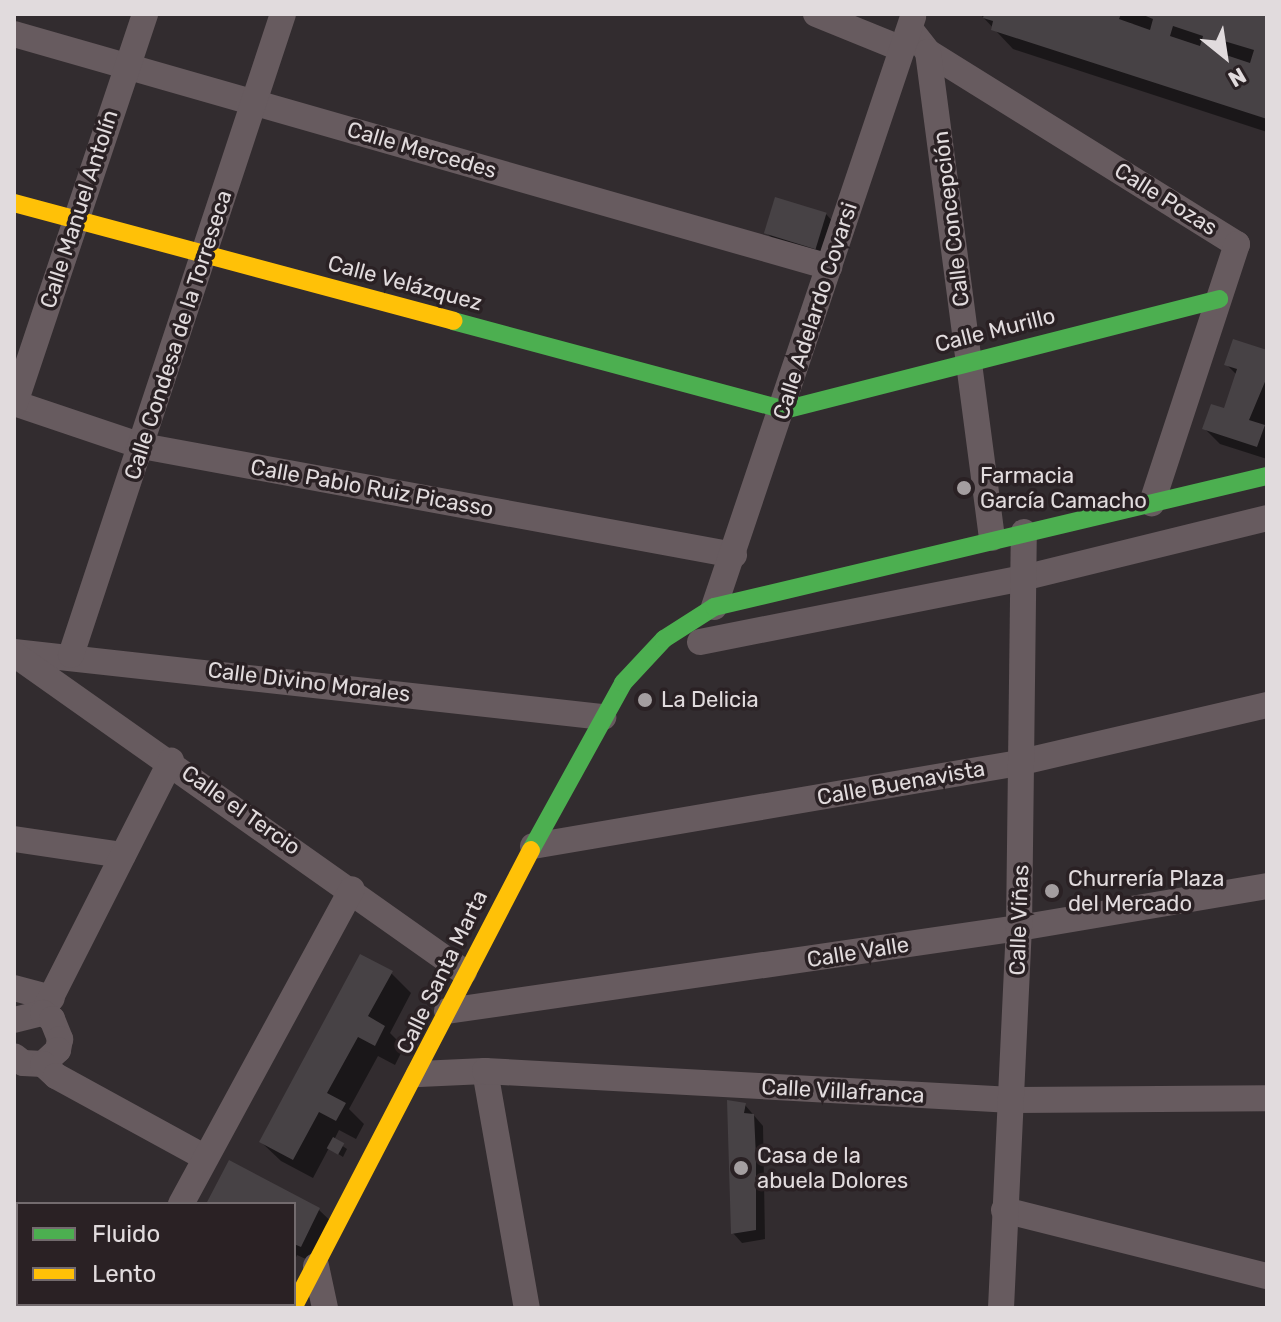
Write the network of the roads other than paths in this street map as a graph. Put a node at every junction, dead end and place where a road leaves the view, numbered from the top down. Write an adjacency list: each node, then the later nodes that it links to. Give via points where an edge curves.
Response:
1 (145, 14): 6 (street, Calle Manuel Antolín)
2 (283, 14): 9 (street, Calle Condesa de la Torreseca)
3 (816, 14): 5 (street)
4 (14, 34): 6 (street, Calle Mercedes)
5 (914, 36): 7 (street, Calle Adelardo Covarsi); 8 (street, Calle Concepción); 14 (street, Calle Pozas, via 1237,244)
6 (127, 66): 9 (street, Calle Mercedes); 11 (street, Calle Manuel Antolín)
7 (892, 80): 8 (street, via 915,74); 13 (street, Calle Adelardo Covarsi)
8 (936, 90): 15 (street, Calle Concepción)
9 (254, 102): 12 (street, Calle Condesa de la Torreseca); 13 (street, Calle Mercedes)
10 (14, 203): 11 (street, Calle Velázquez)
11 (76, 220): 12 (street, Calle Velázquez); 16 (street, Calle Manuel Antolín)
12 (206, 254): 17 (street, Calle Velázquez); 18 (street, Calle Condesa de la Torreseca)
13 (829, 267): 17 (street, Calle Adelardo Covarsi)
14 (1219, 299): 15 (street, Calle Murillo); 20 (street, Calle Pozas)
15 (969, 361): 17 (street, Calle Murillo); 23 (street, Calle Concepción)
16 (14, 403): 18 (street, Calle Pablo Ruiz Picasso)
17 (784, 410): 24 (street, Calle Adelardo Covarsi)
18 (142, 446): 24 (street, Calle Pablo Ruiz Picasso); 29 (street, Calle Condesa de la Torreseca)
19 (1267, 476): 20 (street, Calle Santa Marta)
20 (1152, 503): 22 (street, Calle Santa Marta)
21 (1267, 518): 25 (street)
22 (1024, 532): 23 (street, Calle Santa Marta); 25 (street, Calle Viñas)
23 (992, 538): 26 (street, Calle Santa Marta)
24 (734, 555): 26 (street, Calle Adelardo Covarsi)
25 (1027, 577): 27 (street); 33 (street, Calle Viñas)
26 (714, 607): 31 (street, Calle Santa Marta, via 664,639)
27 (700, 642)
28 (14, 653): 29 (street, Calle Divino Morales); 32 (street, Calle el Tercio)
29 (71, 655): 31 (street, Calle Divino Morales)
30 (1267, 705): 33 (street, Calle Buenavista)
31 (603, 717): 35 (street, Calle Santa Marta)
32 (171, 761): 36 (street); 38 (street, Calle el Tercio)
33 (1022, 762): 35 (street, Calle Buenavista); 39 (street, Calle Viñas)
34 (14, 839): 36 (street)
35 (533, 846): 40 (street, Calle Santa Marta)
36 (123, 855): 42 (street)
37 (1267, 886): 39 (street, Calle Valle)
38 (352, 889): 40 (street, Calle el Tercio); 49 (street)
39 (1019, 928): 43 (street, Calle Valle); 48 (street, Calle Viñas)
40 (464, 972): 43 (street, Calle Santa Marta)
41 (14, 988): 42 (street)
42 (29, 1009): 44 (street, via 52,1019 60,1039 58,1050)
43 (447, 1011): 46 (street, Calle Santa Marta)
44 (20, 1062): 49 (street, via 56,1076)
45 (485, 1071): 46 (street, Calle Villafranca); 48 (street, Calle Villafranca); 58 (street)
46 (419, 1074): 52 (street, Calle Santa Marta)
47 (1267, 1098): 48 (street, Calle Villafranca)
48 (1012, 1100): 51 (street, Calle Viñas)
49 (204, 1157): 50 (street)
50 (182, 1202)
51 (1004, 1210): 53 (street); 59 (street, Calle Viñas)
52 (316, 1266): 54 (street, Calle Santa Marta); 57 (street)
53 (1267, 1276)
54 (296, 1303)
55 (130, 1306): 56 (street)
56 (137, 1308)
57 (325, 1308)
58 (527, 1308)
59 (1001, 1308)

